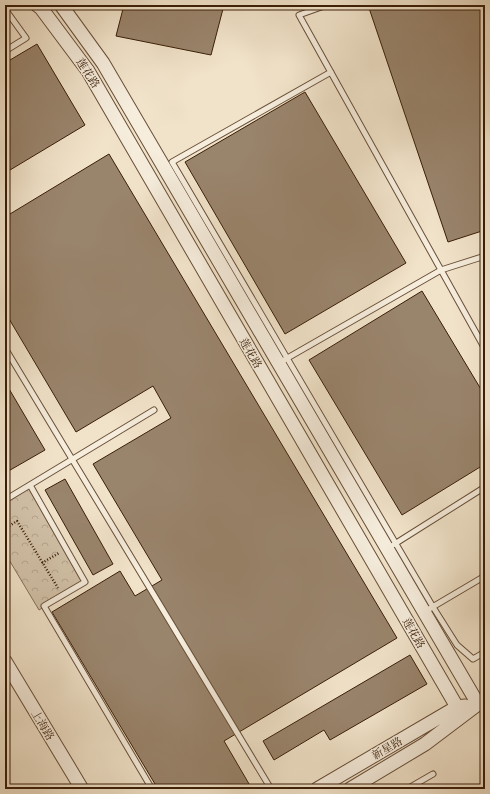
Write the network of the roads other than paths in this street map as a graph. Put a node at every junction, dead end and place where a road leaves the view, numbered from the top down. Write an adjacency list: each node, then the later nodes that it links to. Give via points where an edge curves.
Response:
1 (37, 5): 23 (street, 莲花路, via 88,71)
2 (61, 5): 11 (street, 莲花路, via 103,63)
3 (327, 5): 6 (lane, via 299,15)
4 (5, 9): 5 (lane, via 26,38)
5 (5, 51)
6 (331, 72): 8 (lane); 11 (lane, via 172,162)
7 (485, 256): 8 (lane)
8 (441, 270): 10 (lane); 11 (lane)
9 (5, 348): 13 (lane)
10 (485, 349)
11 (283, 361): 17 (street, 莲花路)
12 (154, 410): 13 (lane)
13 (72, 460): 14 (lane); 27 (lane)
14 (30, 485): 16 (lane); 26 (lane, via 85,582 44,606)
15 (485, 487): 17 (lane)
16 (5, 500)
17 (391, 546): 19 (street, 莲花路)
18 (485, 576): 19 (lane)
19 (428, 609): 20 (lane, via 457,645 473,659); 22 (street, 莲花路)
20 (485, 652)
21 (5, 661): 25 (street, 上海路)
22 (482, 702): 23 (street); 29 (street, 新星路, via 425,744)
23 (457, 707): 28 (street, 新星路)
24 (433, 774): 30 (lane)
25 (82, 789)
26 (152, 789)
27 (271, 789)
28 (318, 789)
29 (350, 789)
30 (407, 789)

